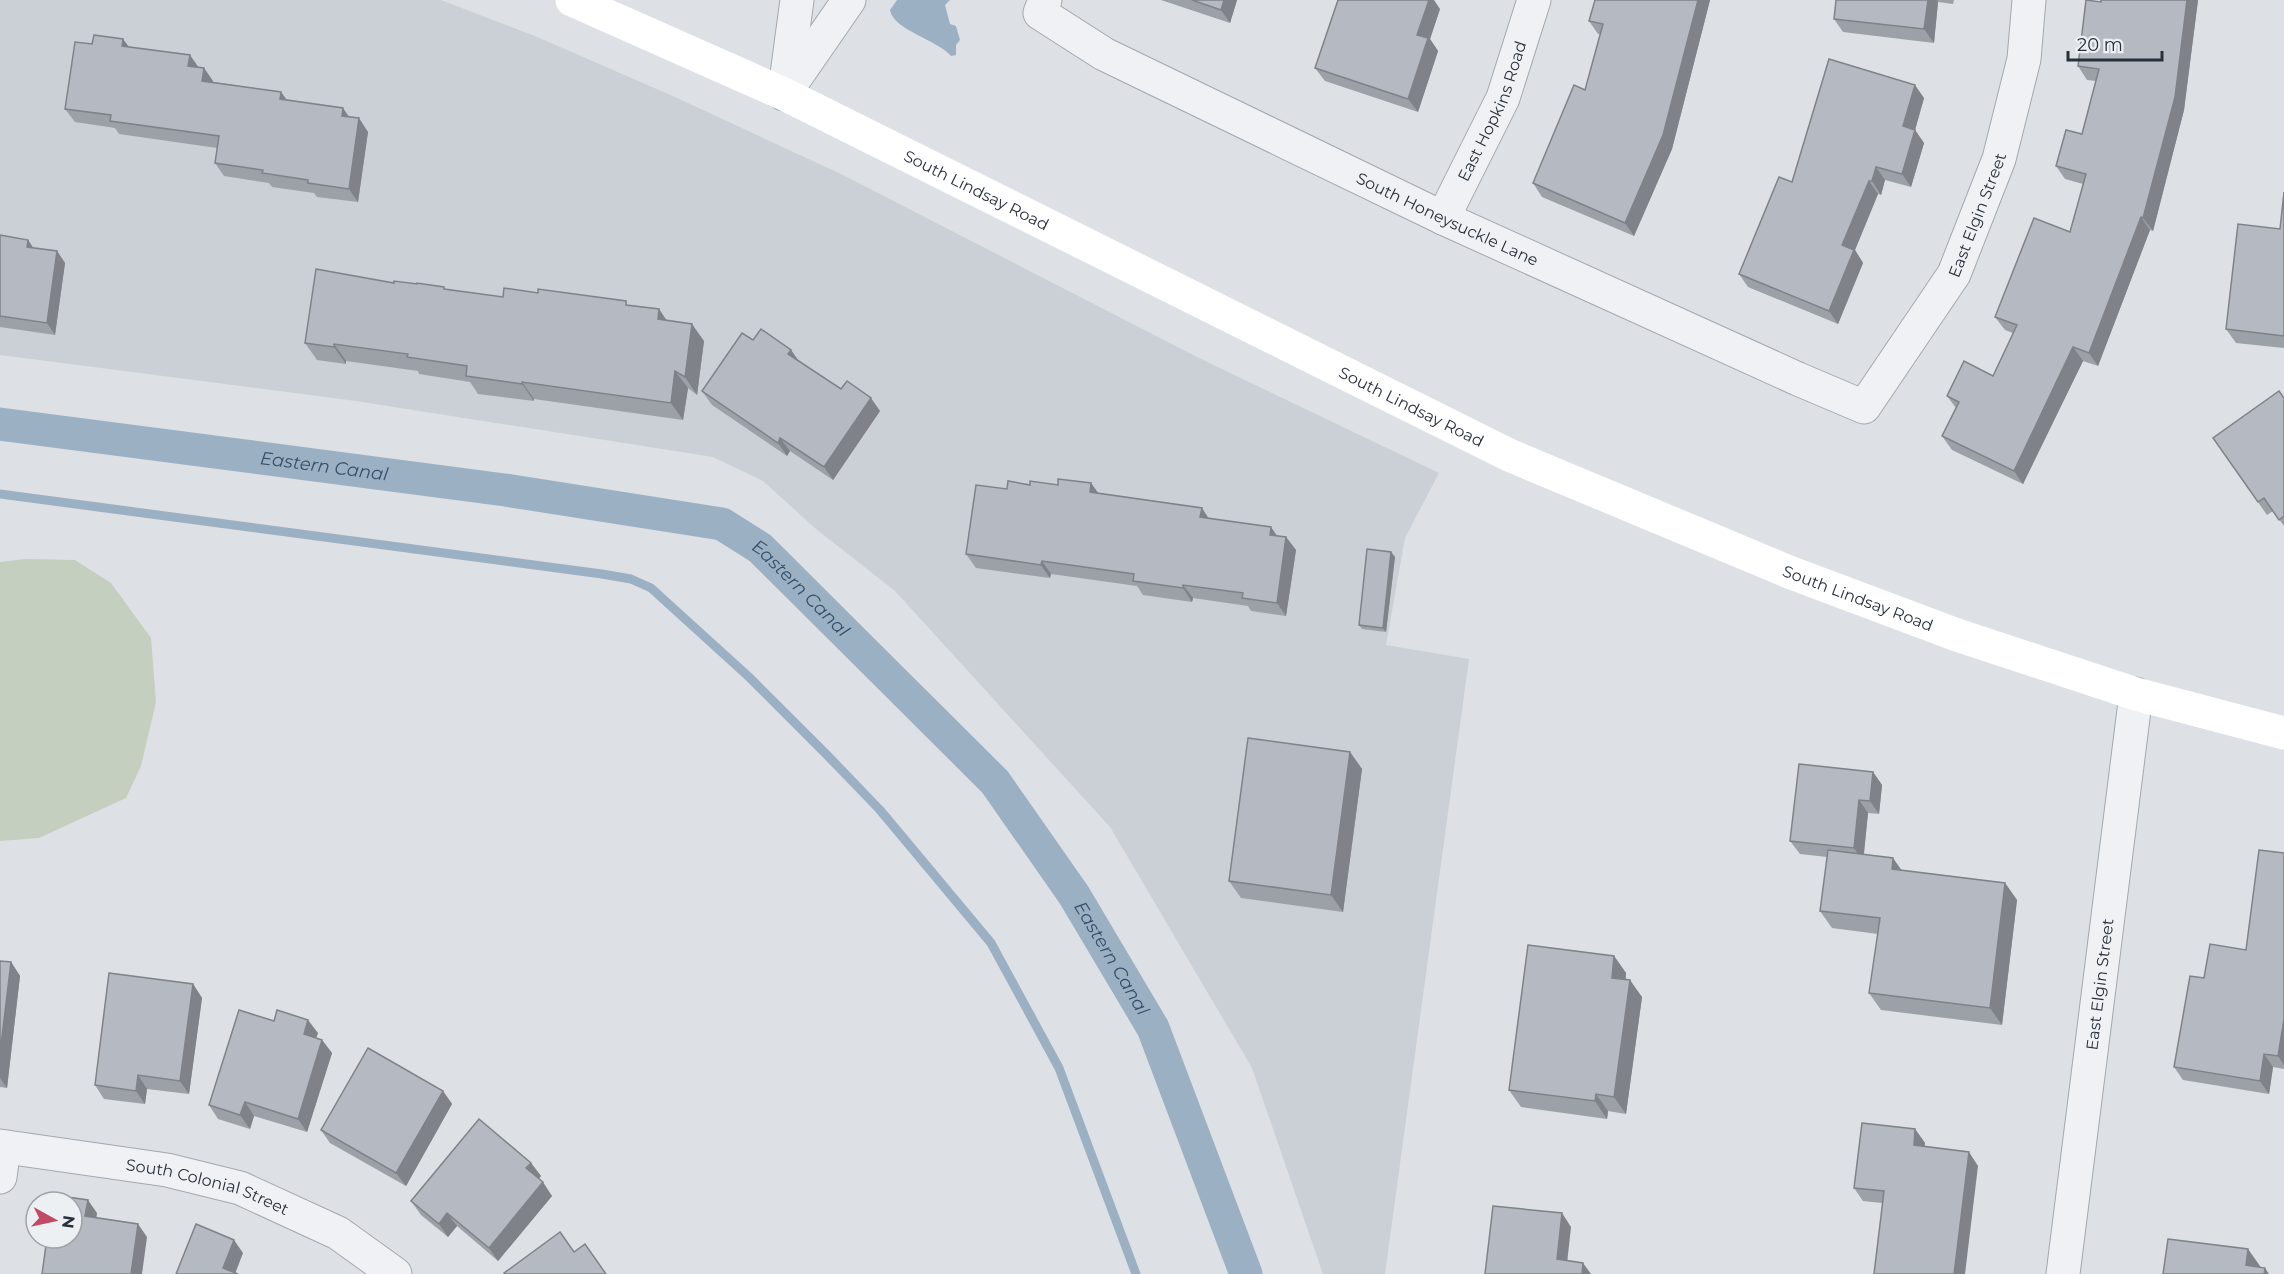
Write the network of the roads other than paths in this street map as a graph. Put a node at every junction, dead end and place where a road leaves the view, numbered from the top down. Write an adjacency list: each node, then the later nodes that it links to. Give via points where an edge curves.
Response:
1 (572, 0): 7 (main road, South Lindsay Road)
2 (797, 0): 7 (street)
3 (849, 0): 7 (street)
4 (1534, 0): 8 (street, East Hopkins Road, via 1503,98)
5 (2029, 0): 9 (street, East Elgin Street, via 2024,59 1999,159 1954,274)
6 (1042, 6): 8 (street, South Honeysuckle Lane, via 1104,54)
7 (784, 94): 10 (main road, South Lindsay Road, via 1509,456 1789,572)
8 (1443, 218): 9 (street, South Honeysuckle Lane)
9 (1864, 407)
10 (2136, 694): 11 (main road, South Lindsay Road); 14 (street, East Elgin Street)
11 (2284, 733)
12 (1, 1157): 13 (street, South Colonial Street, via 167,1170 240,1188 338,1233)
13 (395, 1274)
14 (2063, 1274)

